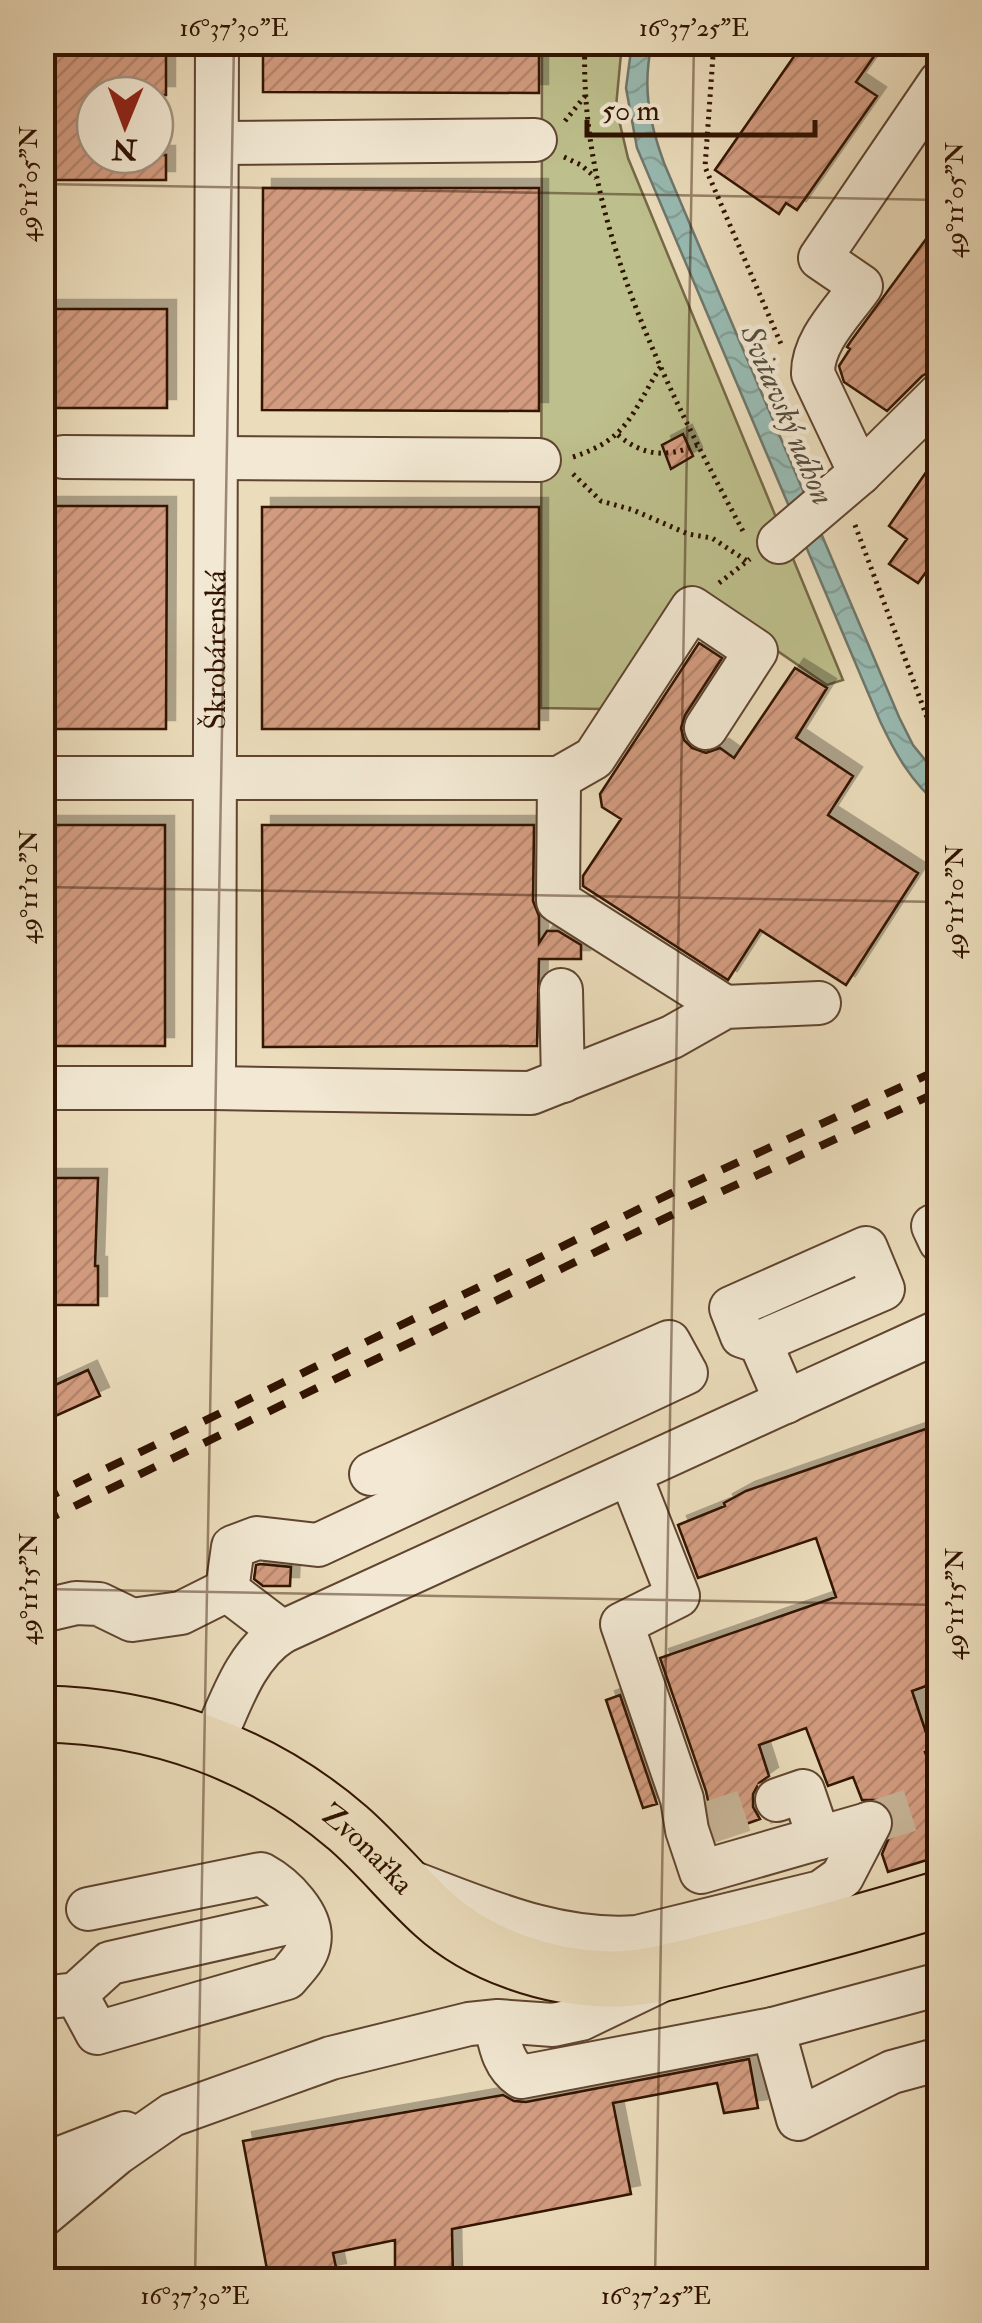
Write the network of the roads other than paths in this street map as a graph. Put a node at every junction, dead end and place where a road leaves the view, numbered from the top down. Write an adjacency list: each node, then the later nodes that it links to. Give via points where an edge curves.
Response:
1 (217, 42): 4 (street, Škrobárenská)
2 (940, 82): 9 (street, via 820,258 861,286 812,359)
3 (535, 140): 4 (street)
4 (217, 143): 7 (street, Škrobárenská)
5 (940, 394): 9 (street)
6 (64, 456): 7 (street)
7 (214, 458): 8 (street); 14 (street, Škrobárenská)
8 (539, 460)
9 (841, 490): 10 (street)
10 (761, 553)
11 (706, 728): 13 (street, via 756,651 692,608 594,758)
12 (42, 778): 14 (street)
13 (559, 778): 14 (street); 17 (street, via 558,901)
14 (214, 780): 20 (street, Škrobárenská)
15 (561, 990): 18 (street)
16 (819, 1003): 17 (street)
17 (725, 1007): 18 (street)
18 (563, 1081): 20 (street, via 531,1093)
19 (42, 1088): 20 (street)
20 (214, 1088)
21 (940, 1330): 23 (street)
22 (760, 1342): 23 (street)
23 (786, 1402): 25 (street)
24 (371, 1474): 26 (street, via 669,1342 686,1373 318,1545 257,1538 233,1547)
25 (630, 1474): 28 (street); 32 (street, via 678,1596 622,1624 696,1827 701,1872)
26 (226, 1590): 27 (street, via 181,1613 132,1620 99,1604); 28 (street)
27 (42, 1612)
28 (282, 1632): 30 (street, via 251,1662)
29 (42, 1714): 30 (main road, Zvonařka, via 134,1722)
30 (212, 1744): 33 (main road, Zvonařka, via 321,1808)
31 (777, 1800): 32 (street, via 803,1791)
32 (818, 1838): 33 (street, via 869,1824 842,1877 821,1892 637,1937 546,1930)
33 (400, 1878): 37 (main road, Zvonařka, via 460,1934 520,1962 610,1979)
34 (940, 1899): 37 (main road, Zvonařka)
35 (88, 1909): 36 (street, via 261,1874 277,1883)
36 (305, 1919): 39 (street, via 110,1963); 39 (street, via 310,1942 303,1958 287,1978 260,1988 97,2033)
37 (686, 1967): 40 (street, Zvonařka, via 594,2015 554,2025)
38 (940, 1984): 41 (street)
39 (59, 1996)
40 (486, 2022): 41 (street, via 509,2067 522,2077); 43 (street, Zvonařka, via 332,2058)
41 (774, 2028): 42 (street, via 798,2119 892,2072)
42 (940, 2059)
43 (172, 2115): 44 (street); 45 (street, Zvonařka)
44 (43, 2165)
45 (42, 2216)

